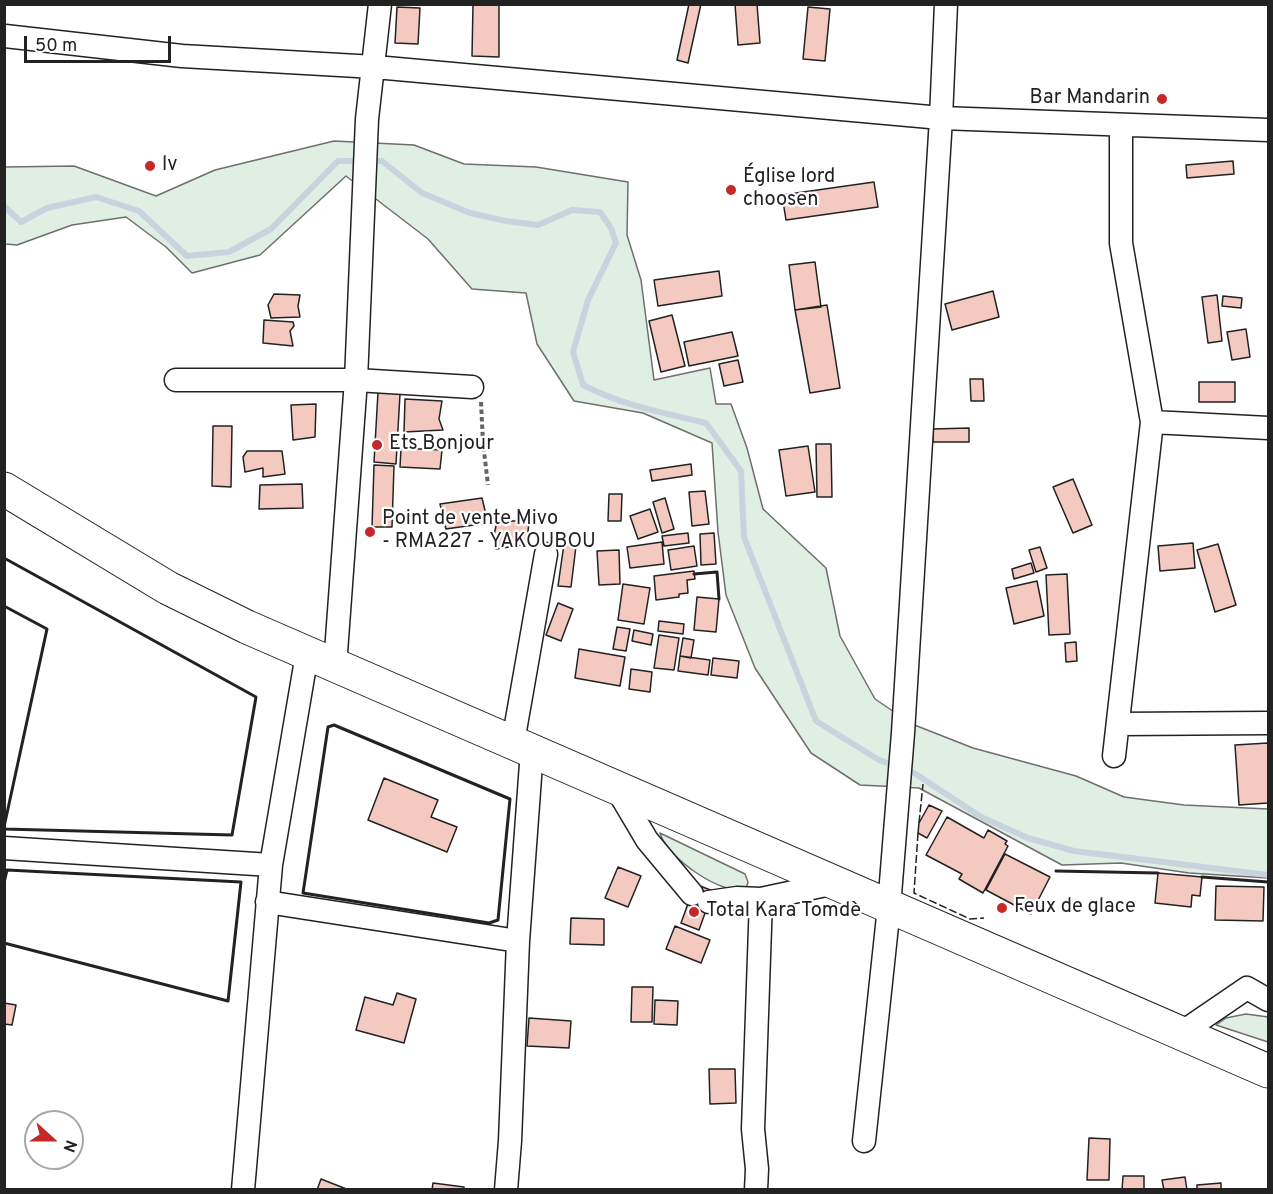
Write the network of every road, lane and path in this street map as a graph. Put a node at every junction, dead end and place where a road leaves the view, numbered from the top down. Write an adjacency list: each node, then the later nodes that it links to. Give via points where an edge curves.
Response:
1 (380, 4): 4 (street)
2 (946, 4): 5 (street)
3 (5, 36): 4 (street, via 182,56)
4 (375, 67): 5 (street); 9 (street, via 367,119)
5 (941, 118): 6 (street); 27 (street)
6 (1121, 126): 7 (street); 11 (street, via 1121,243)
7 (1269, 130)
8 (176, 380): 9 (street)
9 (356, 380): 10 (street); 16 (street)
10 (472, 387): 13 (path, via 479,393)
11 (1152, 422): 12 (street); 18 (street)
12 (1269, 428)
13 (488, 485)
14 (4, 489): 16 (highway, via 168,588)
15 (546, 554): 19 (street)
16 (321, 660): 19 (highway); 23 (street)
17 (1269, 723): 18 (street)
18 (1118, 724): 20 (street)
19 (522, 746): 21 (highway); 28 (street)
20 (1114, 756)
21 (615, 786): 24 (highway); 25 (street, via 647,840 700,898)
22 (4, 848): 23 (street)
23 (271, 865): 26 (street)
24 (835, 883): 25 (street); 27 (highway)
25 (762, 899): 37 (street, via 753,1129)
26 (267, 902): 28 (street); 35 (street)
27 (889, 907): 32 (highway); 34 (street)
28 (518, 941): 36 (street)
29 (1269, 981): 30 (street)
30 (1247, 988): 31 (street); 32 (street)
31 (1269, 1000)
32 (1181, 1033): 33 (highway)
33 (1269, 1071)
34 (864, 1141)
35 (243, 1190)
36 (506, 1190)
37 (756, 1190)

